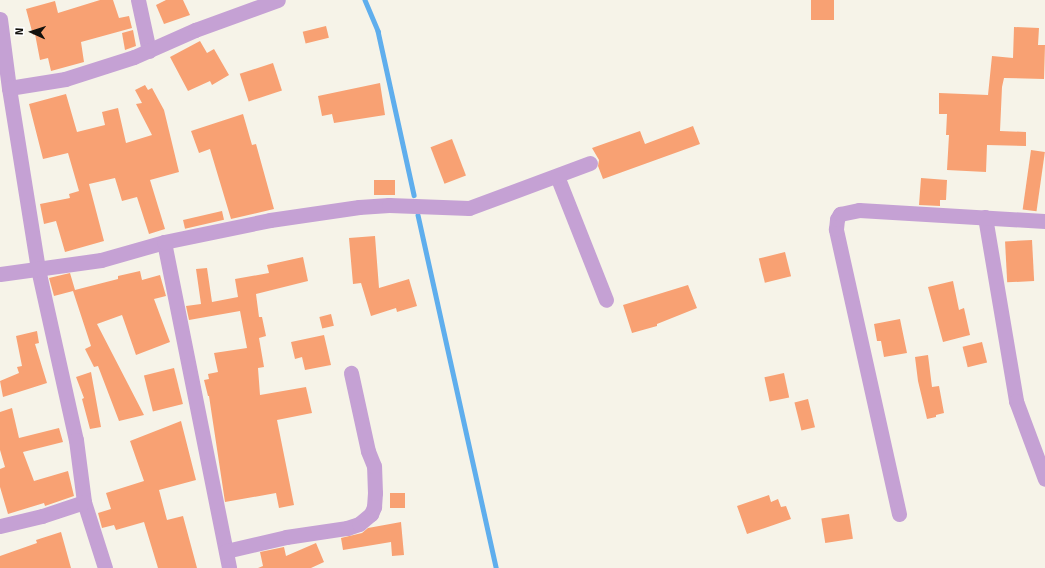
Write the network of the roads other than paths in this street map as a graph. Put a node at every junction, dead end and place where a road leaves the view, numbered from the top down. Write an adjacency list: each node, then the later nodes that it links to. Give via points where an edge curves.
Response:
1 (138, 0): 4 (street)
2 (278, 0): 4 (street, via 194,30)
3 (0, 19): 5 (street)
4 (149, 51): 5 (street, via 65,79)
5 (9, 88): 11 (street)
6 (590, 163): 7 (street)
7 (557, 176): 10 (street, via 469,208 389,205 359,207 270,220); 13 (street)
8 (985, 217): 9 (street); 15 (street, via 1016,401); 17 (street, via 859,210 840,214 837,219 836,229)
9 (1045, 221)
10 (164, 242): 11 (street, via 101,260); 19 (street)
11 (38, 269): 12 (street); 16 (street, via 76,440)
12 (0, 274)
13 (606, 300)
14 (351, 373): 19 (street, via 368,451 374,466 375,493 371,514 359,524 347,528 286,537)
15 (1045, 479)
16 (84, 502): 18 (street, via 42,516); 20 (street)
17 (899, 514)
18 (1, 522)
19 (226, 551): 21 (street)
20 (105, 568)
21 (229, 568)

